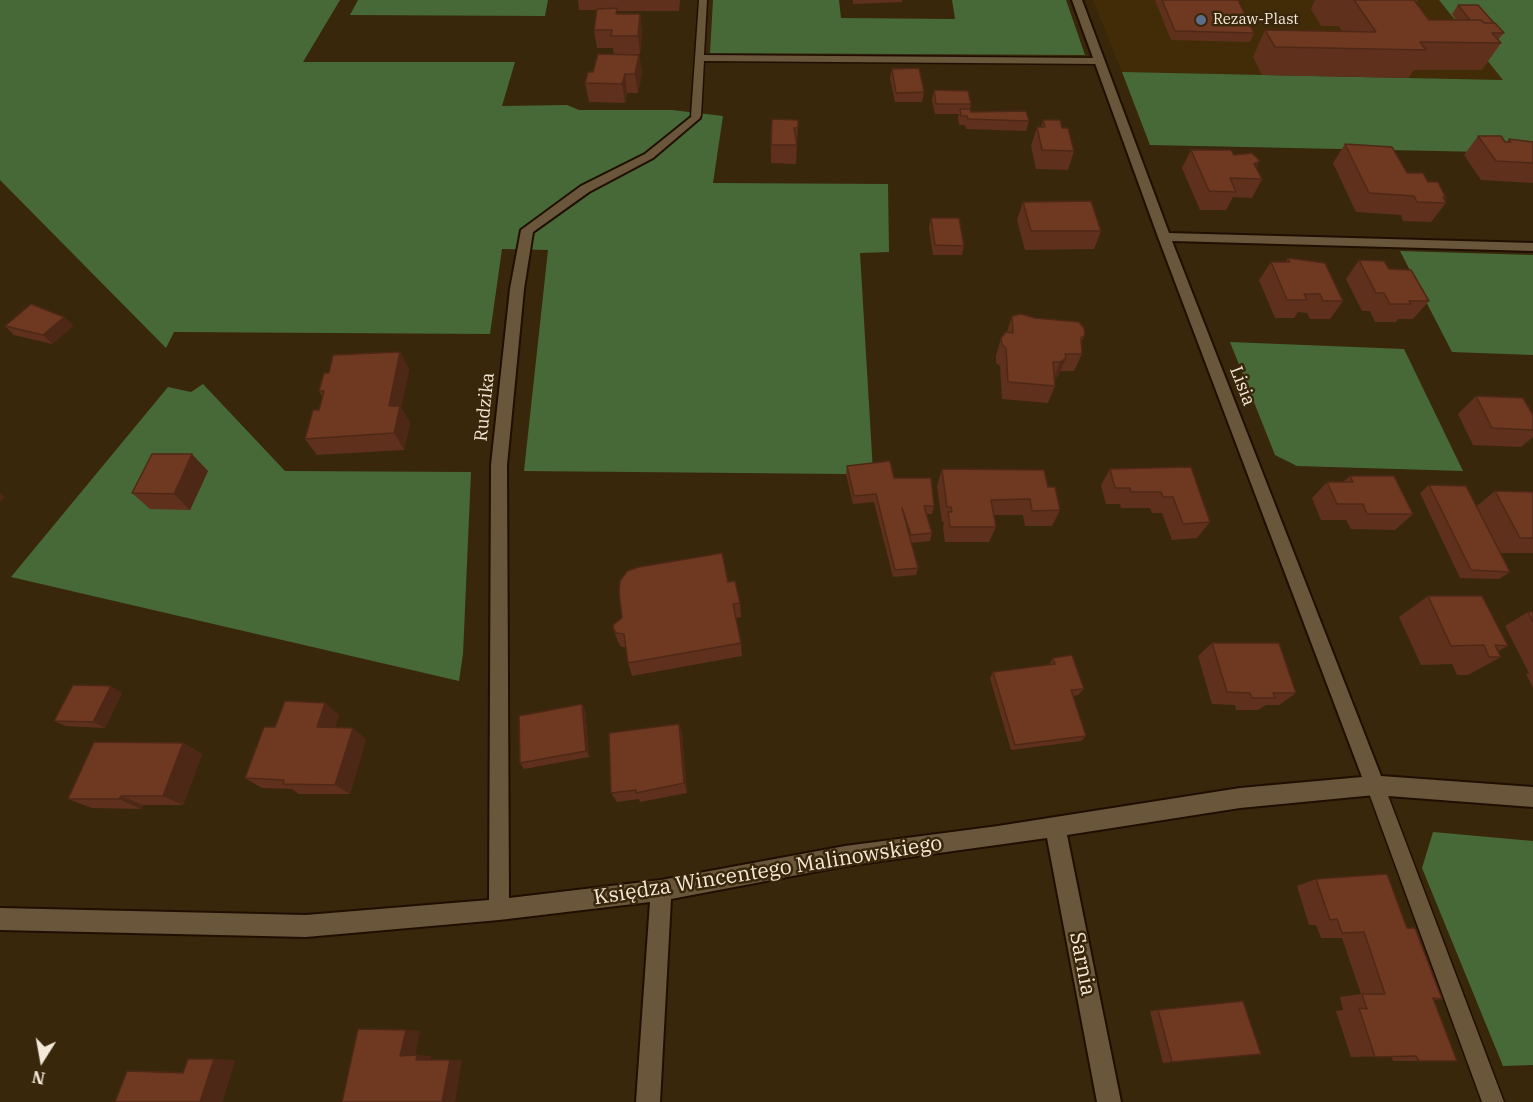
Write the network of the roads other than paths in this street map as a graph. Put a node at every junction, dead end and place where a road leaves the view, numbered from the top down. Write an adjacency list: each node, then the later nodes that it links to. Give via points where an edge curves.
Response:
1 (703, 0): 3 (lane, Rudzika)
2 (1077, 0): 4 (street, Lisia)
3 (698, 58): 4 (lane); 5 (lane, Rudzika)
4 (1100, 61): 6 (street, Lisia)
5 (696, 116): 12 (street, Rudzika, via 649,156 585,189 527,230 517,288 499,465)
6 (1164, 237): 7 (street); 8 (street, Lisia)
7 (1533, 247)
8 (1375, 785): 9 (street, Księdza Wincentego Malinowskiego); 10 (street, Księdza Wincentego Malinowskiego, via 1240,798); 16 (lane)
9 (1533, 797)
10 (1055, 827): 11 (street, Księdza Wincentego Malinowskiego, via 844,856); 15 (street, Sarnia)
11 (661, 890): 12 (street, Księdza Wincentego Malinowskiego); 14 (street)
12 (499, 910): 13 (street, Księdza Wincentego Malinowskiego, via 306,926)
13 (0, 920)
14 (648, 1102)
15 (1110, 1102)
16 (1493, 1102)

